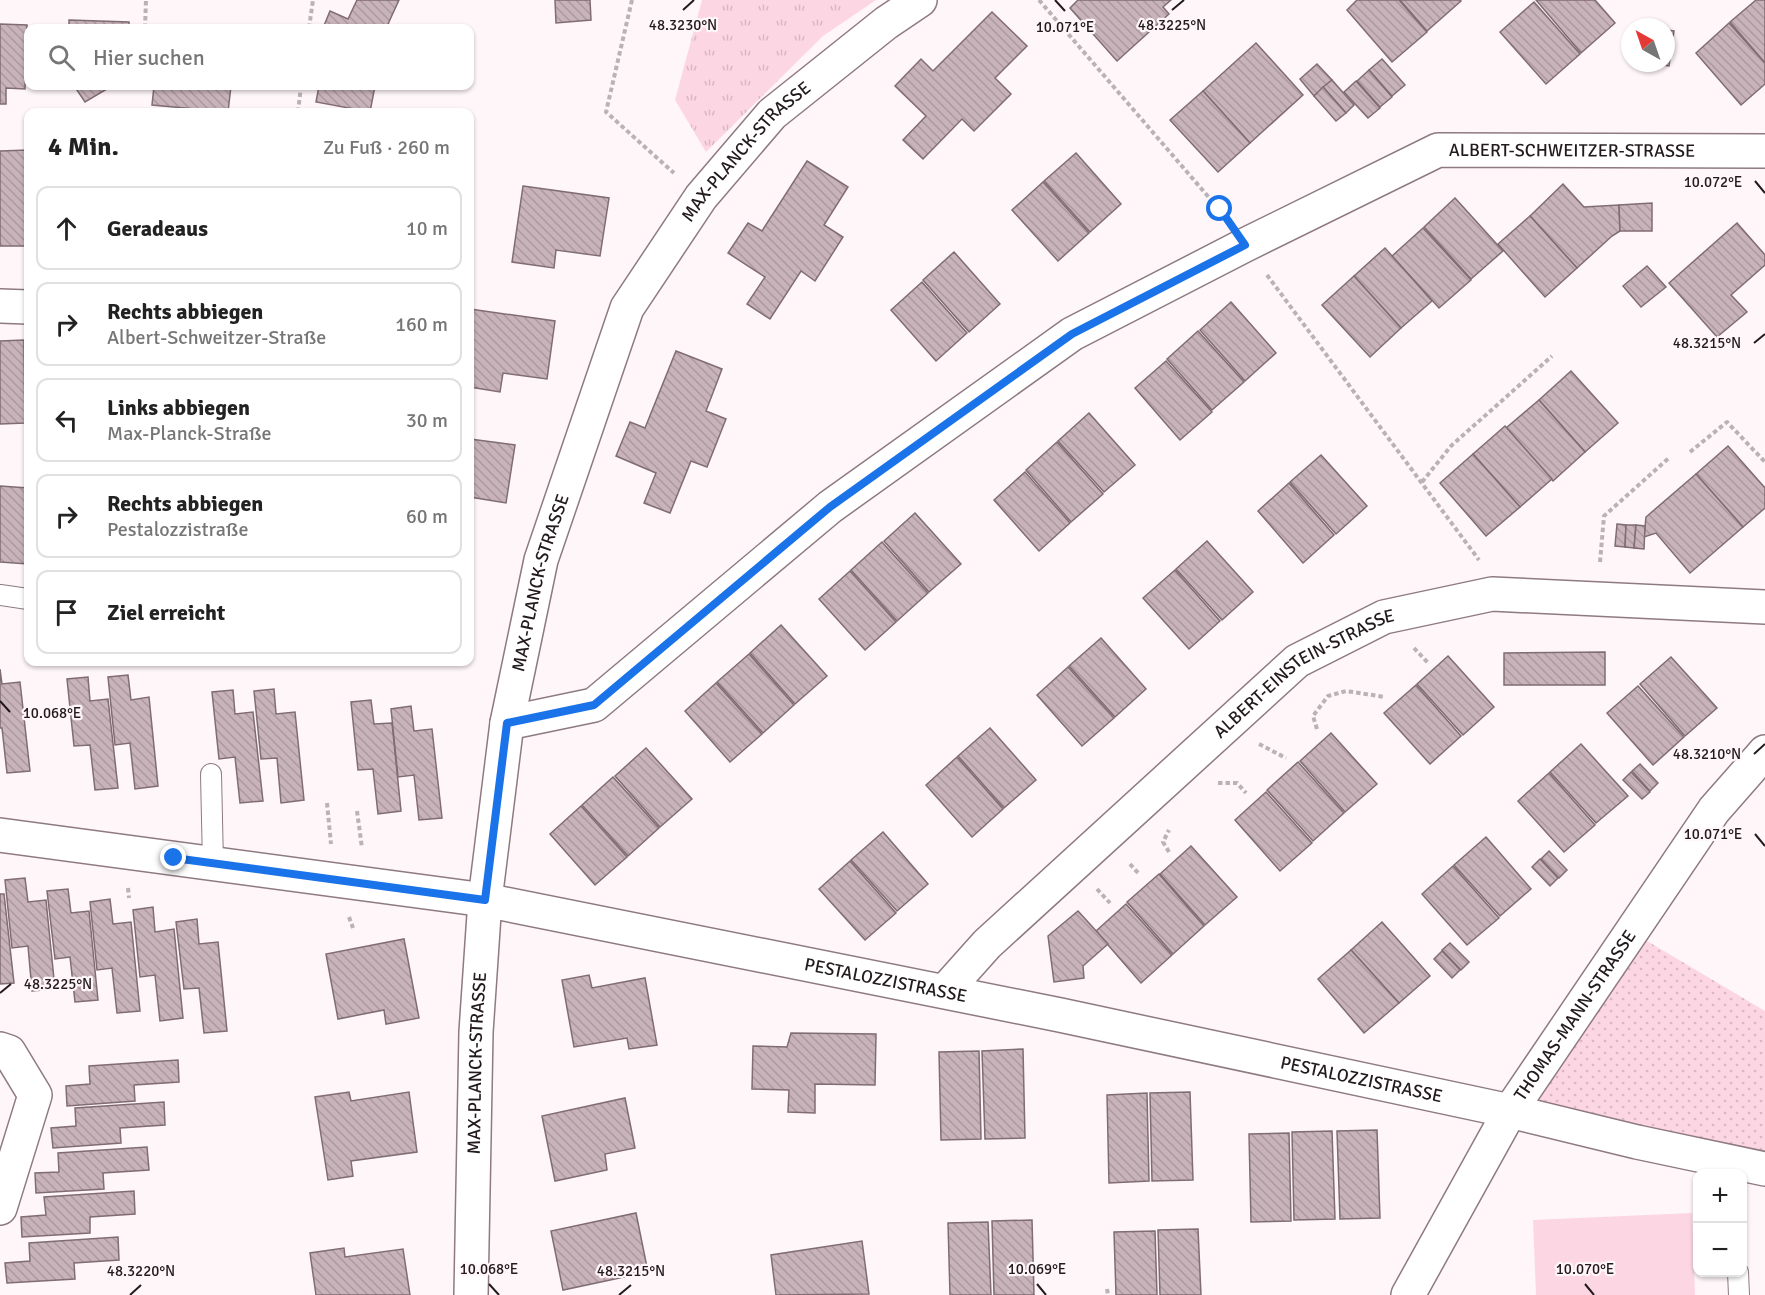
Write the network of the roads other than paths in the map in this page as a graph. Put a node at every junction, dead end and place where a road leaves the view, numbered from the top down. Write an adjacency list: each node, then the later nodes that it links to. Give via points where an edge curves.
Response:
1 (920, 0): 8 (street, MAX-PLANCK-STRASSE, via 772,114 701,197 627,308 540,560)
2 (1765, 151): 8 (street, ALBERT-SCHWEITZER-STRASSE, via 1438,150 1072,334 830,507 594,705)
3 (0, 306): 4 (street)
4 (24, 307)
5 (0, 595): 6 (lane)
6 (24, 598)
7 (1765, 607): 14 (street, ALBERT-EINSTEIN-STRASSE, via 1492,594 1384,617 1297,661 1004,928)
8 (507, 723): 13 (street, MAX-PLANCK-STRASSE)
9 (1765, 752): 16 (street, THOMAS-MANN-STRASSE, via 1714,810)
10 (211, 774): 12 (lane)
11 (0, 835): 12 (street, PESTALOZZISTRASSE)
12 (213, 864): 13 (street, PESTALOZZISTRASSE)
13 (485, 900): 14 (street, PESTALOZZISTRASSE); 20 (street, MAX-PLANCK-STRASSE, via 476,1032)
14 (945, 991): 16 (street, PESTALOZZISTRASSE)
15 (0, 1049): 18 (street, via 9,1052 35,1095)
16 (1510, 1111): 17 (street, PESTALOZZISTRASSE); 21 (street, THOMAS-MANN-STRASSE)
17 (1750, 1169)
18 (0, 1208)
19 (1738, 1277): 22 (lane)
20 (471, 1295)
21 (1408, 1295)
22 (1739, 1295)

